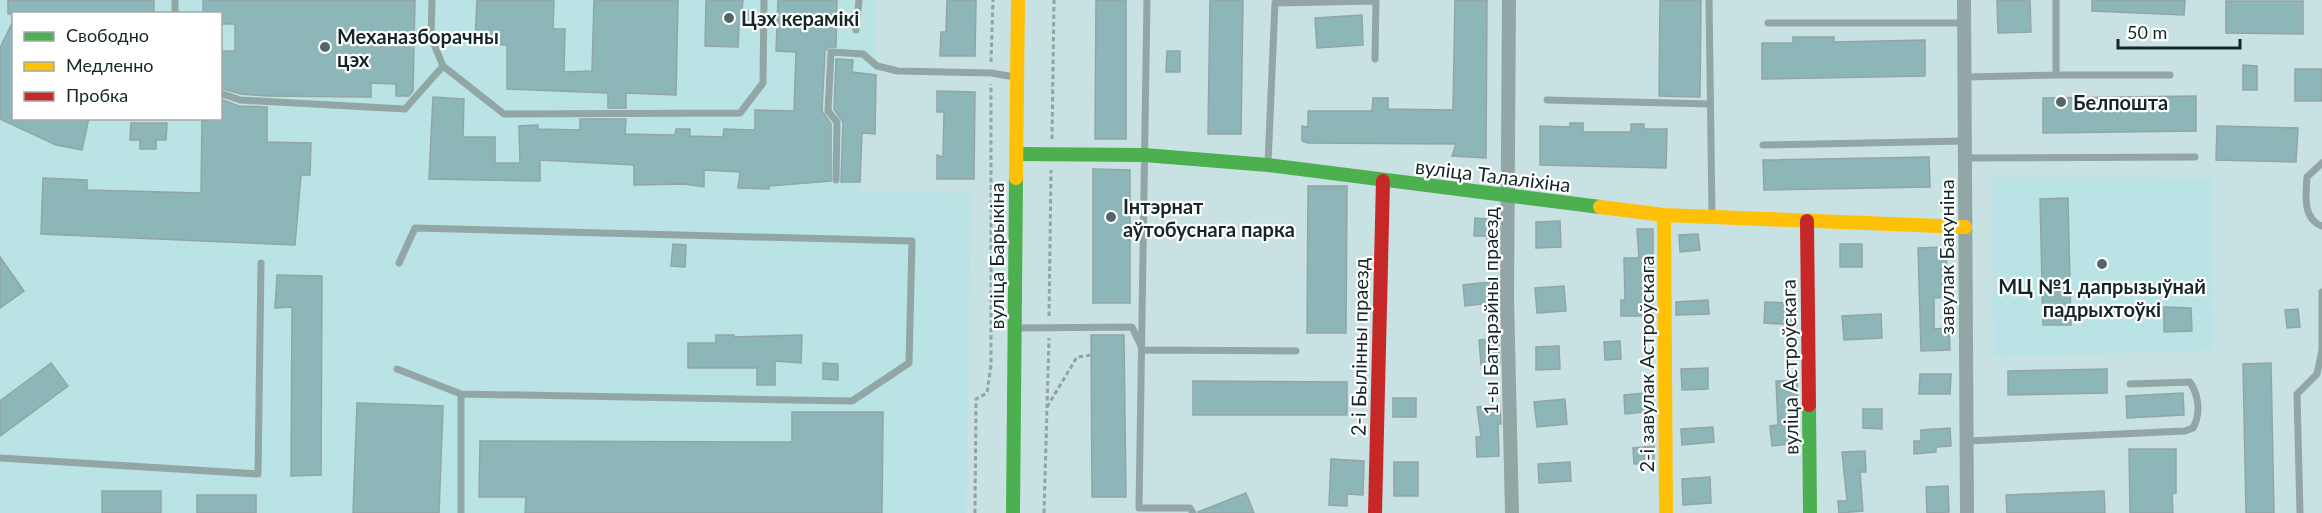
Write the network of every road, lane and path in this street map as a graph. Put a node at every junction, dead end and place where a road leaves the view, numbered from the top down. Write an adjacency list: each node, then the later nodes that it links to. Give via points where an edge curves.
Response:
1 (432, 0): 17 (lane, via 431,37)
2 (764, 0): 17 (lane, via 763,83 740,113 504,114)
3 (859, 0): 15 (lane)
4 (993, 0): 18 (path)
5 (1018, 0): 22 (street, вуліца Барыкіна)
6 (1054, 0): 29 (path)
7 (1147, 0): 30 (lane)
8 (1509, 0): 37 (street, 1-ы Батарэйны праезд)
9 (1709, 0): 25 (lane)
10 (1964, 0): 13 (street, завулак Бакуніна)
11 (2056, 0): 19 (lane)
12 (1376, 1): 16 (lane); 34 (lane, via 1275,3)
13 (1965, 22): 14 (lane); 21 (street, завулак Бакуніна)
14 (1768, 23)
15 (856, 30)
16 (1375, 59)
17 (443, 66): 23 (lane, via 405,109 240,100)
18 (991, 73): 22 (lane); 35 (lane, via 898,71 877,66 863,54 831,52 828,111 837,122); 59 (path, via 991,364 987,393 976,399)
19 (2056, 75): 20 (lane); 21 (lane)
20 (2170, 75)
21 (1966, 77): 26 (street, завулак Бакуніна)
22 (1018, 78): 28 (street, вуліца Барыкіна)
23 (222, 94)
24 (1547, 100): 25 (lane)
25 (1710, 104): 39 (lane)
26 (1965, 141): 27 (lane); 32 (street, завулак Бакуніна)
27 (1762, 145)
28 (1017, 154): 29 (street, вуліца Талаліхіна); 46 (street, вуліца Барыкіна)
29 (1052, 154): 30 (street, вуліца Талаліхіна); 47 (path)
30 (1144, 155): 34 (street, вуліца Талаліхіна); 48 (lane)
31 (2195, 157): 32 (lane)
32 (1965, 158): 42 (street, завулак Бакуніна)
33 (2322, 163): 41 (lane, via 2307,177 2305,200 2309,215)
34 (1268, 165): 36 (street, вуліца Талаліхіна)
35 (836, 180)
36 (1383, 181): 37 (street, вуліца Талаліхіна); 63 (street, 2-і Былінны праезд)
37 (1509, 197): 38 (street, вуліца Талаліхіна); 64 (street, 1-ы Батарэйны праезд)
38 (1664, 215): 39 (street, вуліца Талаліхіна); 65 (street, 2-і завулак Астроўскага)
39 (1712, 218): 40 (street, вуліца Талаліхіна)
40 (1808, 221): 42 (street, вуліца Талаліхіна); 66 (street, вуліца Астроўскага)
41 (2322, 226)
42 (1965, 227): 56 (street, завулак Бакуніна)
43 (261, 263): 57 (lane, via 258,474)
44 (399, 263): 54 (lane, via 416,228 912,241 909,363 852,401)
45 (2322, 292): 52 (lane)
46 (1015, 328): 47 (lane); 60 (street, вуліца Барыкіна)
47 (1049, 328): 48 (lane, via 1131,327); 55 (path)
48 (1143, 350): 49 (lane); 62 (lane, via 1140,508 1190,508)
49 (1296, 351)
50 (1092, 355): 55 (path, via 1077,357)
51 (397, 369): 54 (lane)
52 (2320, 374): 68 (lane, via 2297,394)
53 (2130, 384): 56 (lane, via 2190,382 2198,407 2193,428)
54 (461, 394): 58 (lane)
55 (1047, 408): 61 (path)
56 (1967, 441): 67 (street, завулак Бакуніна)
57 (0, 458)
58 (461, 513)
59 (975, 513)
60 (1013, 513)
61 (1044, 513)
62 (1193, 513)
63 (1375, 513)
64 (1512, 513)
65 (1666, 513)
66 (1810, 513)
67 (1966, 513)
68 (2300, 513)

